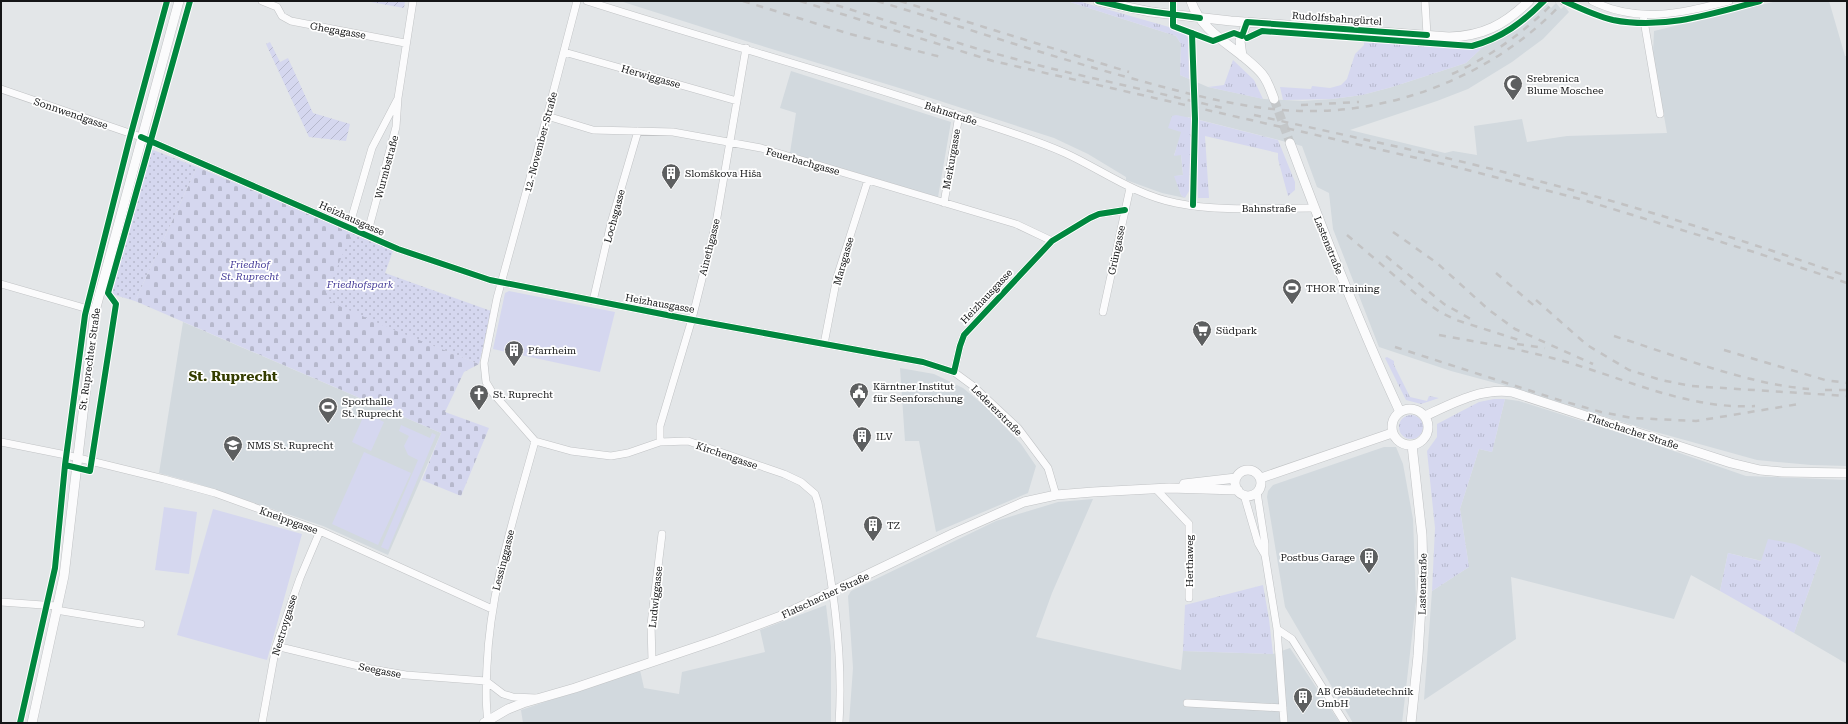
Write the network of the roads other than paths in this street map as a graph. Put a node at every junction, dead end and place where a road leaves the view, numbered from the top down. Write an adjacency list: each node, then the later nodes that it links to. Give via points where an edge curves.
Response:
1 (179, 1): 28 (street, St. Ruprechter Straße)
2 (262, 1): 16 (street, Ghegagasse, via 277,6 282,16 291,21)
3 (413, 1): 16 (street, Wurmbstraße)
4 (577, 1): 18 (street, 12.-November-Straße)
5 (587, 1): 17 (street, Bahnstraße, via 673,29)
6 (1098, 1): 13 (street, Rudolfsbahngürtel, via 1132,9)
7 (1192, 1): 13 (street)
8 (1425, 1): 15 (street)
9 (1529, 1): 15 (street, Rudolfsbahngürtel, via 1505,21 1480,33 1462,36)
10 (1592, 1): 12 (street, via 1614,10)
11 (1729, 1): 12 (street, via 1662,15)
12 (1644, 15): 24 (street)
13 (1200, 18): 14 (street, Rudolfsbahngürtel); 19 (street)
14 (1247, 22): 15 (street, Rudolfsbahngürtel); 19 (street, via 1240,41)
15 (1426, 35)
16 (406, 43): 21 (street, Wurmbstraße)
17 (746, 48): 23 (street, Ainethgasse); 25 (street, Bahnstraße)
18 (564, 52): 23 (street, Herwiggasse); 26 (street, 12.-November-Straße)
19 (1242, 56): 22 (street, via 1263,75)
20 (1, 89): 28 (street, Sonnwendgasse)
21 (398, 98): 36 (street, Wurmbstraße, via 372,148); 37 (street, Wurmbstraße, via 393,142)
22 (1274, 99)
23 (737, 101): 29 (street, Ainethgasse)
24 (1660, 114)
25 (959, 115): 32 (street, Bahnstraße, via 1039,142); 33 (street, Merkurgasse)
26 (547, 116): 27 (street, Feuerbachgasse, via 593,130); 39 (street, 12.-November-Straße)
27 (638, 131): 29 (street, Feuerbachgasse, via 673,132); 41 (street, Lochsgasse, via 611,223)
28 (141, 137): 36 (street, Heizhausgasse); 42 (street, St. Ruprechter Straße)
29 (730, 143): 31 (street, Feuerbachgasse, via 761,148); 44 (street, Ainethgasse, via 717,218)
30 (1290, 143): 34 (street, Lastenstraße)
31 (868, 180): 33 (street, Feuerbachgasse); 45 (street, Marsgasse, via 837,277)
32 (1130, 188): 34 (street, Bahnstraße, via 1176,203 1193,205); 35 (street, Grüngasse)
33 (944, 203): 38 (street, Feuerbachgasse, via 1016,224)
34 (1313, 208): 47 (street, Lastenstraße, via 1361,326)
35 (1125, 210): 38 (street, Heizhausgasse, via 1090,218); 43 (street, Grüngasse)
36 (349, 227): 37 (street, Heizhausgasse)
37 (367, 235): 39 (street, Heizhausgasse, via 450,268)
38 (1052, 241): 46 (street, Heizhausgasse, via 964,335)
39 (501, 283): 41 (street, Heizhausgasse); 50 (street, via 484,364 486,382)
40 (1, 284): 42 (street)
41 (593, 301): 44 (street, Heizhausgasse)
42 (95, 311): 54 (street, St. Ruprechter Straße)
43 (1103, 312)
44 (692, 319): 45 (street, Heizhausgasse); 52 (street, Ainethgasse, via 660,426)
45 (824, 344): 46 (street, Heizhausgasse, via 923,362)
46 (954, 372): 62 (street, Ledererstraße, via 1018,428 1048,468)
47 (1400, 412): 48 (street, via 1408,409 1417,410); 49 (street, via 1394,417)
48 (1424, 416): 53 (street, via 1428,424 1426,435); 55 (street, Flatschacher Straße, via 1485,391 1512,392 1731,463 1782,472)
49 (1392, 433): 53 (street, via 1397,440); 57 (street)
50 (535, 441): 52 (street, Kirchengasse, via 571,451 610,456); 70 (street, Lessinggasse, via 501,565)
51 (1, 442): 54 (street, Kneippgasse)
52 (660, 442): 66 (street, Kirchengasse, via 688,441 699,444 784,474 809,487 818,503)
53 (1412, 446): 85 (street, Lastenstraße, via 1422,535 1423,572)
54 (77, 458): 63 (street, Kneippgasse, via 215,493); 69 (street, St. Ruprechter Straße, via 64,576)
55 (1847, 473)
56 (1236, 478): 57 (street, via 1245,470 1253,470); 58 (street, Flatschacher Straße, via 1178,484); 61 (street, via 1236,485)
57 (1261, 478): 60 (street, via 1261,486)
58 (1169, 488): 59 (street, Flatschacher Straße); 61 (street, Flatschacher Straße)
59 (1156, 489): 62 (street, Flatschacher Straße); 67 (street, Herthaweg, via 1189,524)
60 (1257, 492): 61 (street, via 1251,495); 65 (street)
61 (1241, 493): 65 (street)
62 (1056, 495): 66 (street, Flatschacher Straße, via 1024,502)
63 (320, 531): 70 (street, Kneippgasse); 73 (street, Nestroygasse)
64 (662, 534): 74 (street, Ludwiggasse, via 651,624)
65 (1265, 556): 72 (street)
66 (834, 591): 74 (street, Flatschacher Straße, via 743,631); 82 (street, Kirchengasse, via 839,643)
67 (1189, 598)
68 (1, 602): 69 (street)
69 (57, 608): 71 (street); 80 (street, St. Ruprechter Straße)
70 (492, 609): 75 (street, Lessinggasse)
71 (141, 624)
72 (1277, 629): 78 (street); 84 (street, via 1292,639)
73 (276, 646): 75 (street, Seegasse, via 378,671); 81 (street, Nestroygasse)
74 (652, 661): 76 (street, Flatschacher Straße)
75 (486, 681): 76 (street, via 496,690 508,695); 79 (street, Lessinggasse)
76 (542, 698): 79 (street, Flatschacher Straße, via 508,709)
77 (1187, 703): 78 (street)
78 (1283, 708): 83 (street)
79 (486, 722)
80 (32, 723)
81 (262, 723)
82 (839, 723)
83 (1284, 723)
84 (1345, 723)
85 (1411, 723)

